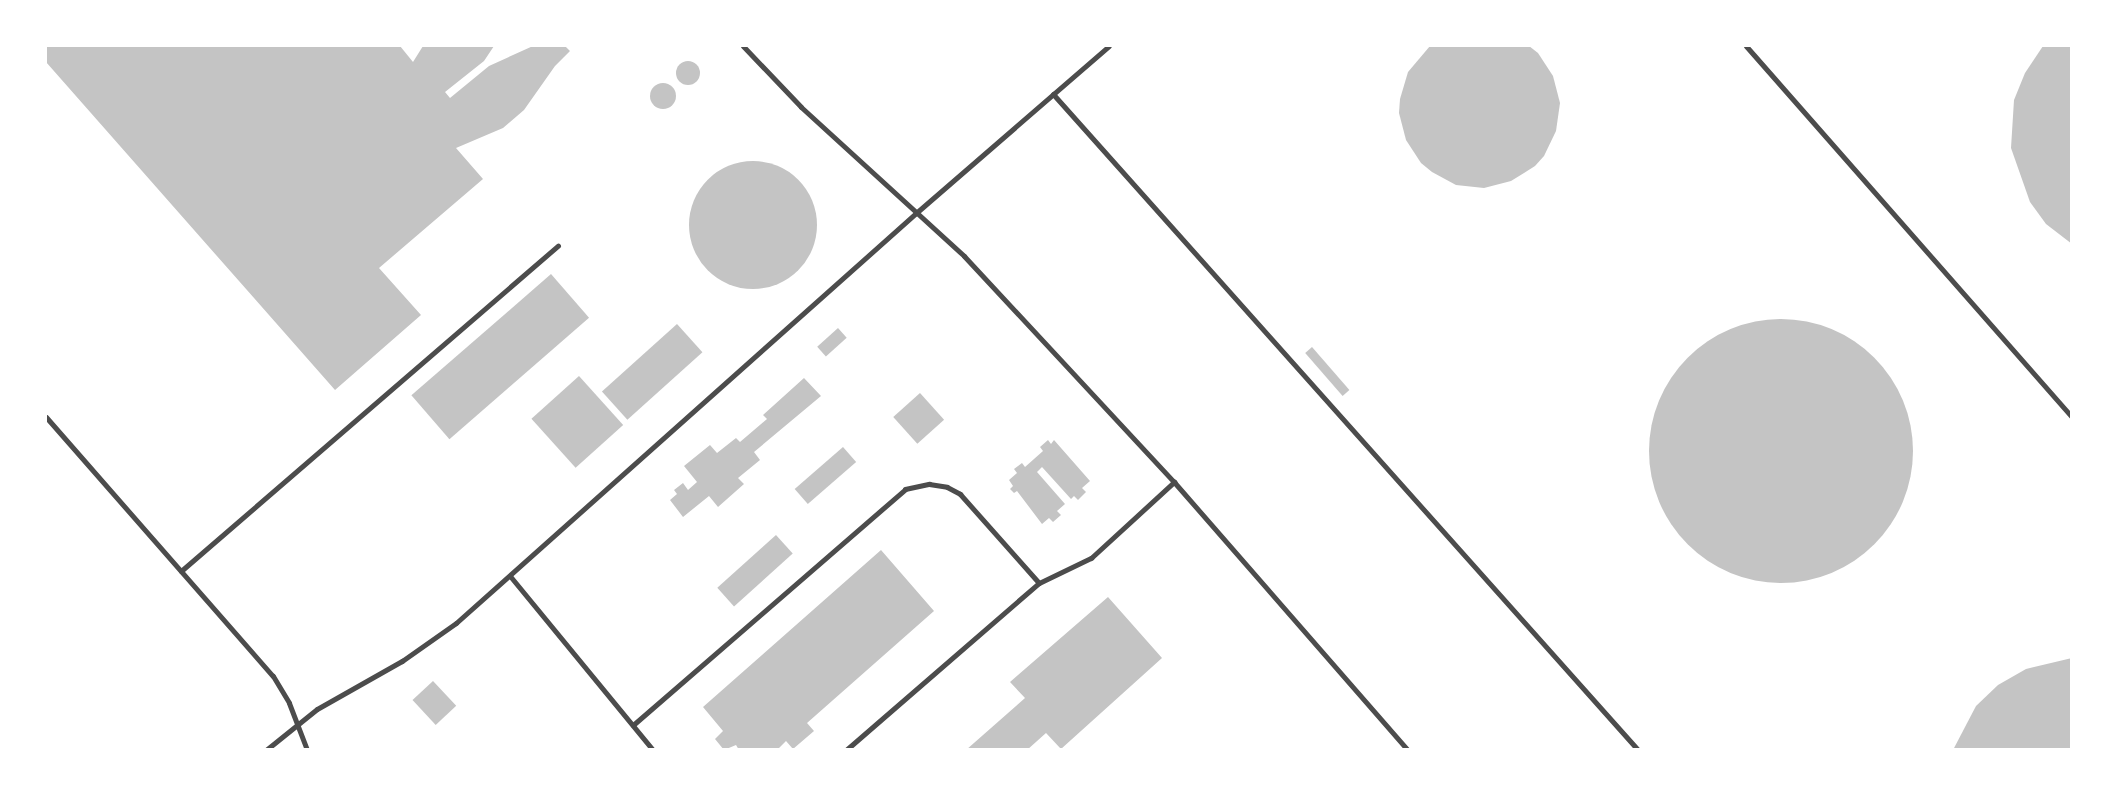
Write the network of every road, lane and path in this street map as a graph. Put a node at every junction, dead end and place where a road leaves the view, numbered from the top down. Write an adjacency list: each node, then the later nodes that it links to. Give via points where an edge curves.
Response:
1 (743, 46): 5 (lane, via 801,107)
2 (1109, 46): 4 (lane)
3 (1746, 46): 8 (lane)
4 (1052, 94): 5 (lane); 20 (lane)
5 (916, 213): 9 (lane, via 964,256); 11 (lane)
6 (558, 246): 10 (lane)
7 (46, 416): 10 (lane)
8 (2071, 416)
9 (1174, 482): 12 (lane, via 1091,558); 19 (lane)
10 (181, 571): 13 (lane, via 273,676)
11 (510, 576): 13 (lane, via 441,636); 14 (lane)
12 (1039, 583): 14 (lane, via 960,494 939,485 905,489); 18 (lane)
13 (297, 722): 15 (lane); 16 (lane)
14 (633, 725): 17 (lane)
15 (266, 750)
16 (307, 750)
17 (653, 750)
18 (846, 750)
19 (1408, 750)
20 (1638, 750)

